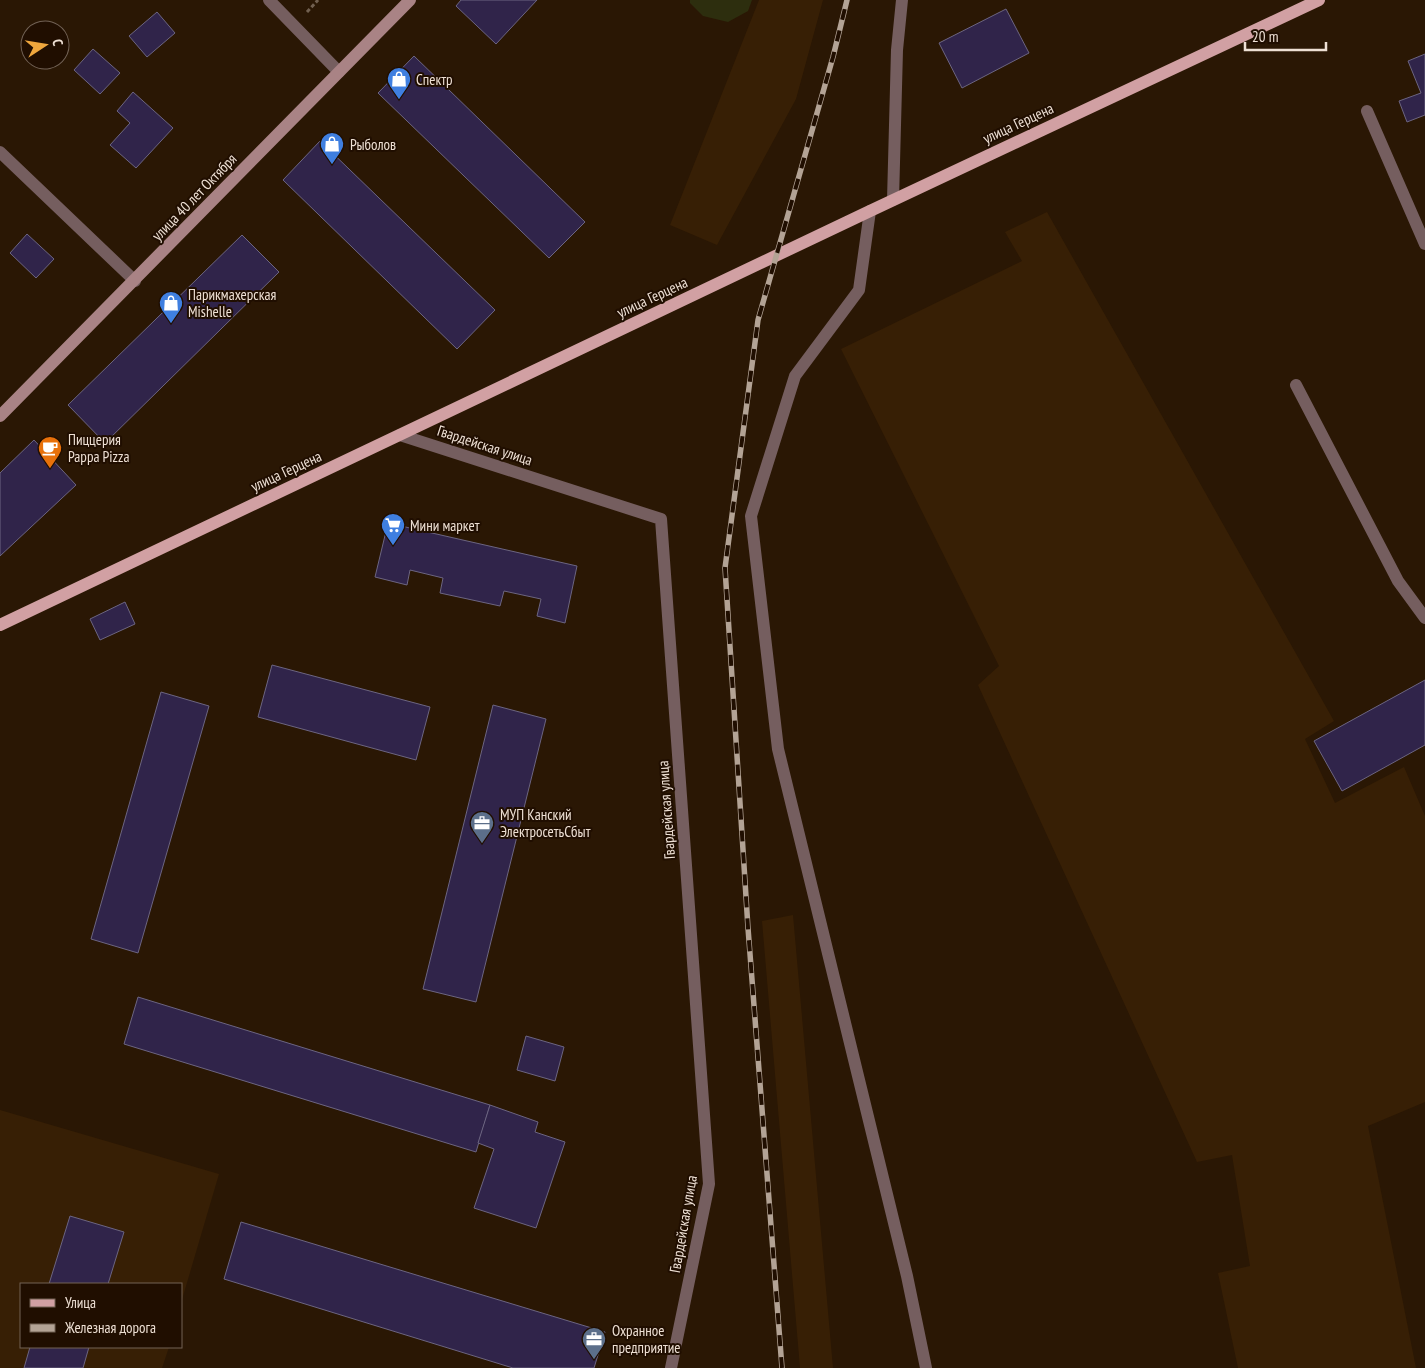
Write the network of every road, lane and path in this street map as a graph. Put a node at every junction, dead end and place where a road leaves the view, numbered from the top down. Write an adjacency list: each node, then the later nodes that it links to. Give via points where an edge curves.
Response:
1 (269, 0): 5 (street)
2 (410, 0): 5 (main road, улица 40 лет Октября)
3 (902, 0): 8 (street, via 897,50)
4 (1319, 0): 8 (main road, улица Герцена)
5 (339, 72): 11 (main road, улица 40 лет Октября)
6 (1367, 111): 10 (street)
7 (0, 152): 11 (street)
8 (893, 200): 9 (main road, улица Герцена)
9 (870, 211): 14 (main road, улица Герцена); 18 (street, via 859,290 795,376 751,516 778,749 907,1276)
10 (1425, 244)
11 (135, 281): 13 (main road, улица 40 лет Октября)
12 (1296, 385): 15 (street, via 1398,581)
13 (0, 416)
14 (400, 435): 16 (main road, улица Герцена); 17 (street, Гвардейская улица, via 661,519 709,1184)
15 (1425, 618)
16 (0, 625)
17 (671, 1368)
18 (926, 1368)

